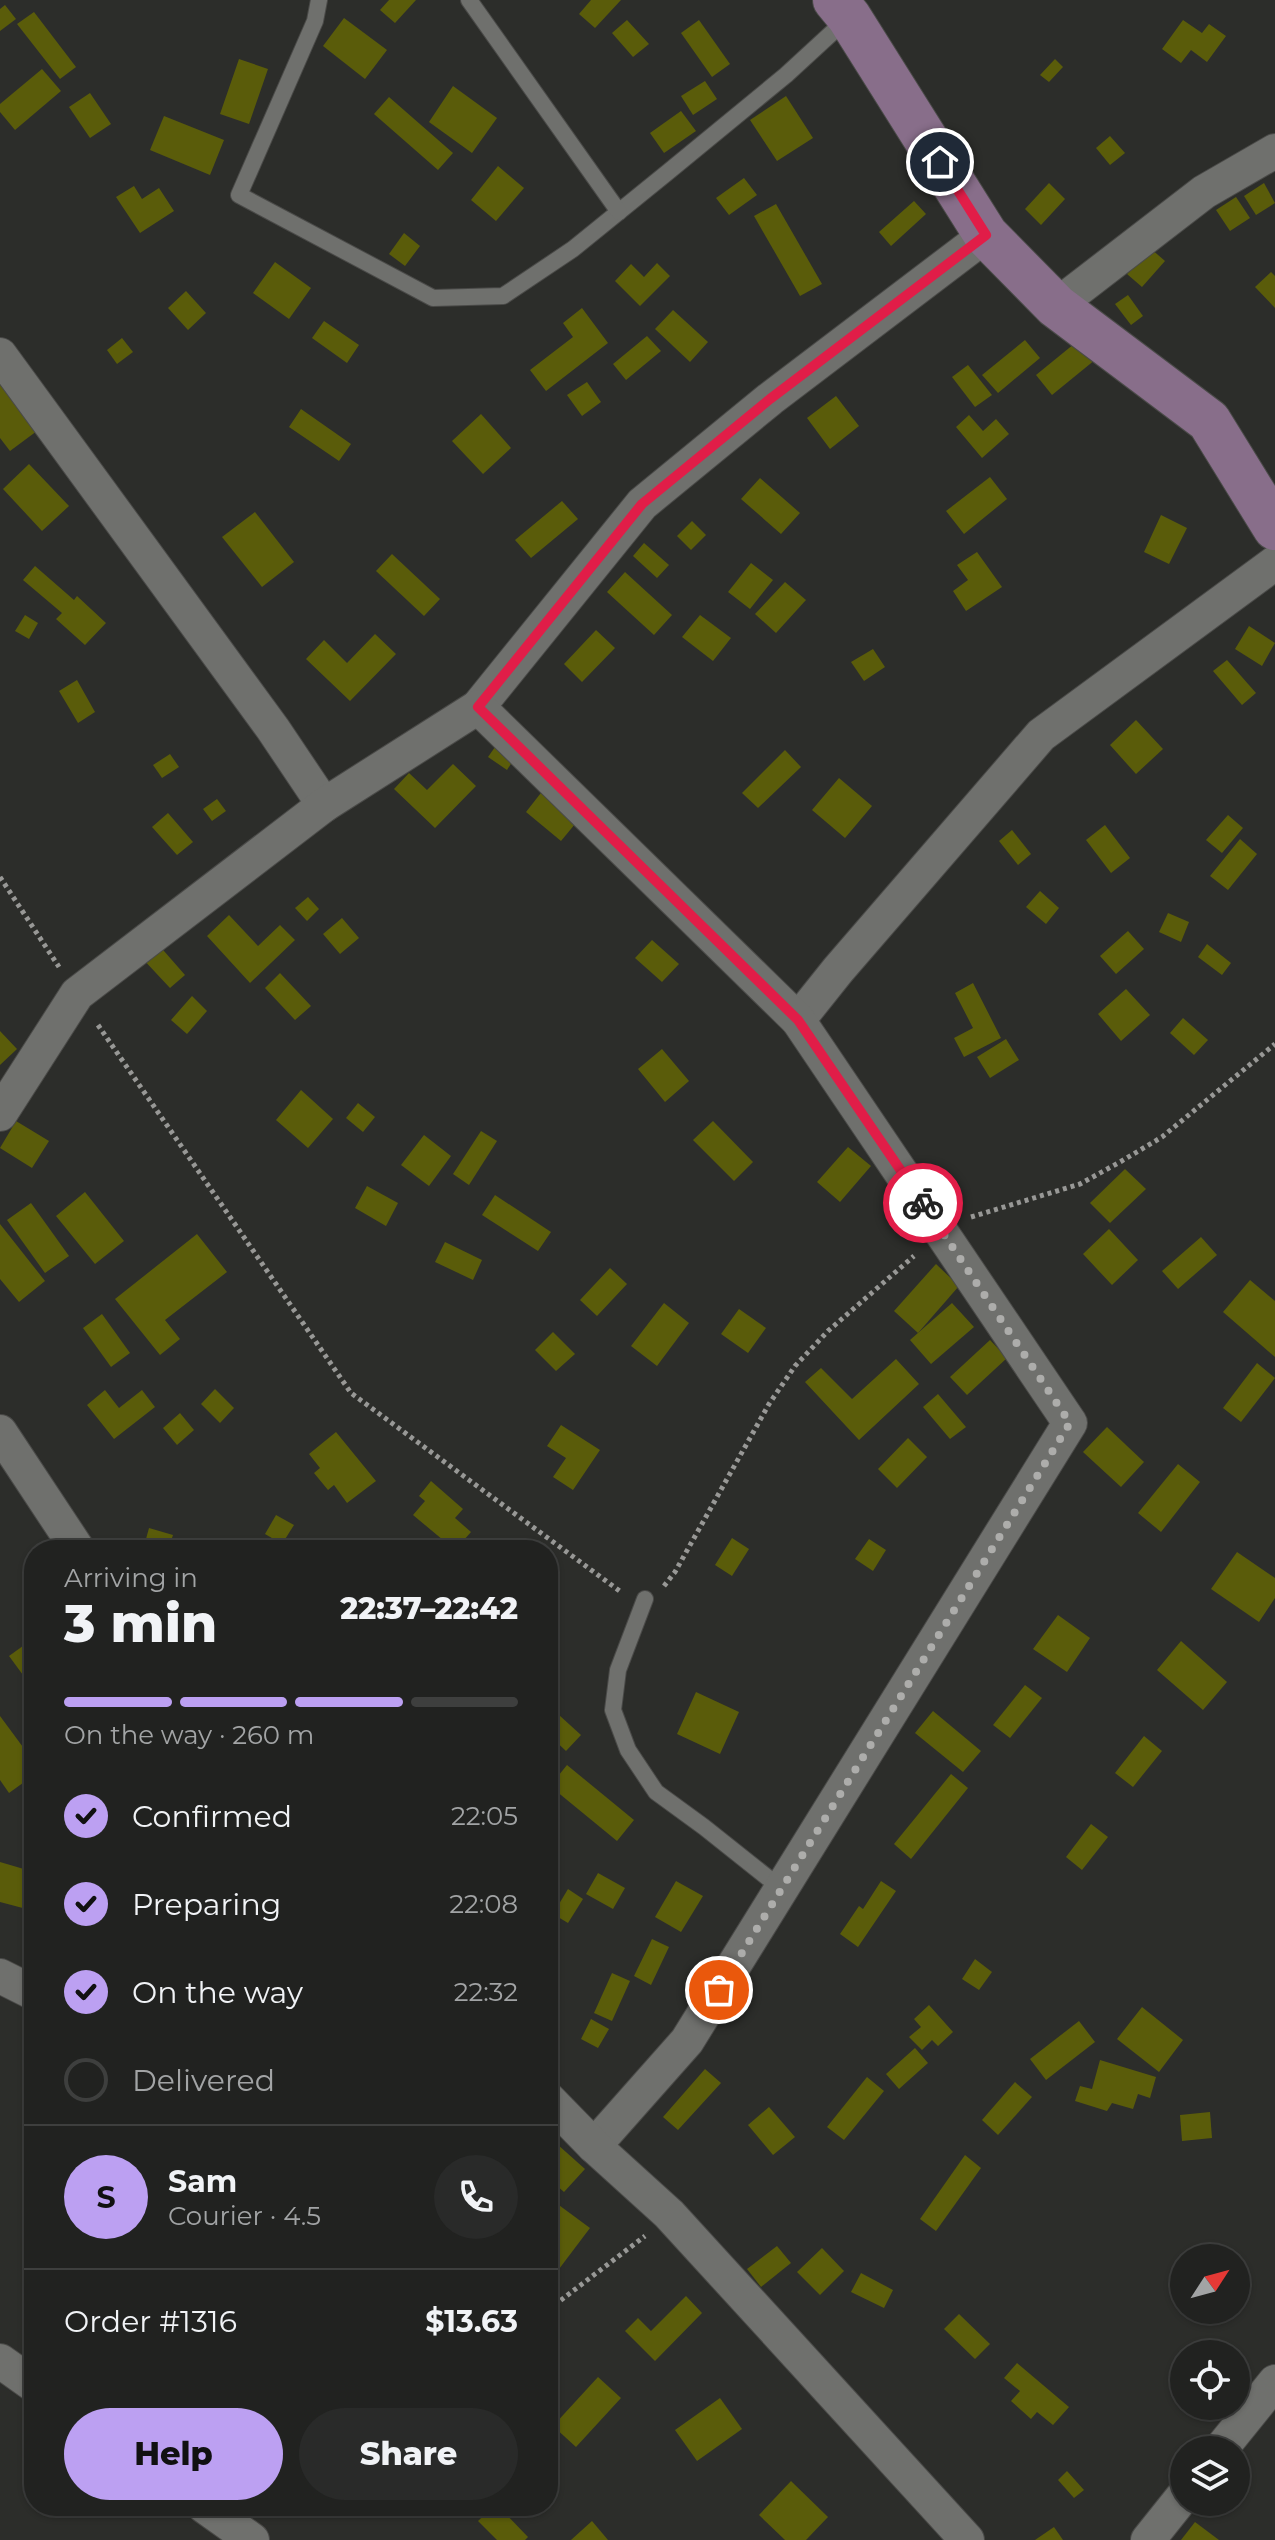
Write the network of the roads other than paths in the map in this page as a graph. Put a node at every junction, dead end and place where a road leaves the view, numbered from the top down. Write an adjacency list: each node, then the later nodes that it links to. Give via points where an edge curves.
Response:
1 (319, 0): 5 (lane, via 315,21 239,195 433,298 503,296)
2 (469, 0): 5 (lane)
3 (842, 9): 5 (lane, via 786,75); 6 (street)
4 (1275, 151): 7 (street, via 1204,192)
5 (619, 212)
6 (986, 235): 7 (street); 11 (street, via 642,504)
7 (1056, 306): 9 (street, via 1209,421)
8 (0, 355): 12 (street)
9 (1275, 528)
10 (1275, 563): 13 (street, via 1041,735)
11 (478, 707): 12 (street); 13 (street)
12 (324, 805): 14 (street, via 77,994)
13 (798, 1020): 18 (street, via 1070,1423)
14 (0, 1114)
15 (0, 1432): 16 (street)
16 (71, 1540)
17 (645, 1599): 18 (lane, via 618,1670 613,1710 628,1750 656,1792)
18 (782, 1889): 22 (street, via 687,2041)
19 (0, 1976): 20 (street)
20 (24, 1988)
21 (558, 2109): 22 (street)
22 (594, 2146): 30 (street, via 669,2214)
23 (0, 2361): 24 (street)
24 (24, 2378)
25 (1275, 2382): 26 (street)
26 (1231, 2436)
27 (1170, 2512): 31 (street)
28 (218, 2516): 29 (street)
29 (252, 2540)
30 (967, 2540)
31 (1148, 2540)

